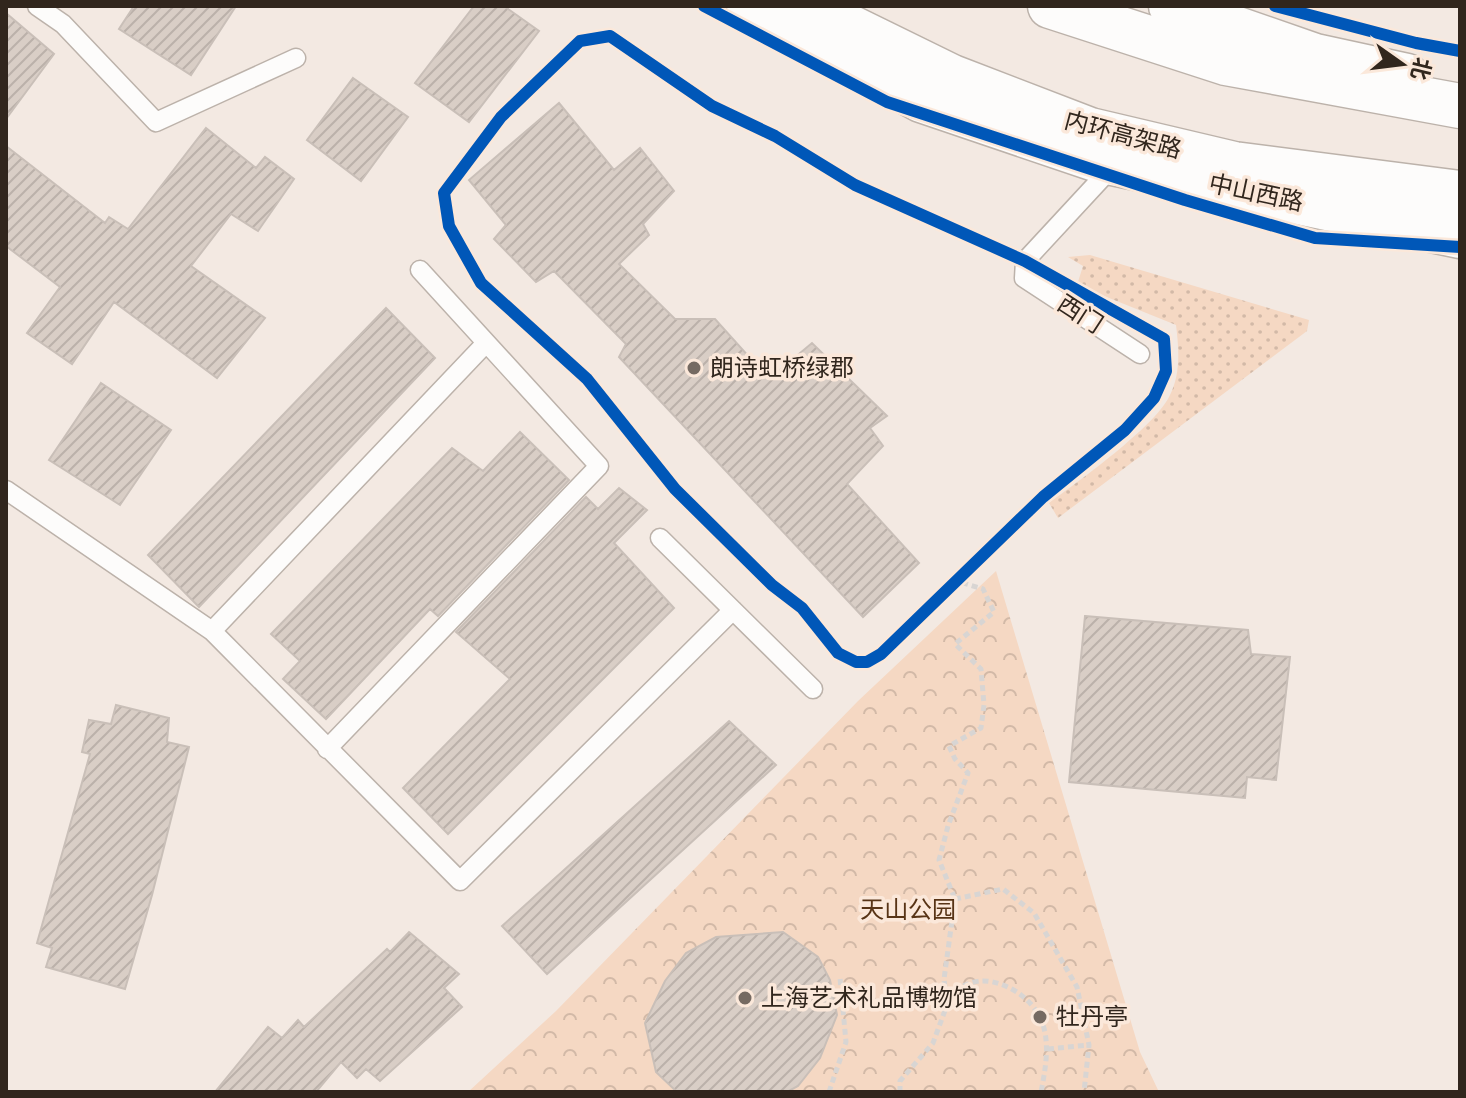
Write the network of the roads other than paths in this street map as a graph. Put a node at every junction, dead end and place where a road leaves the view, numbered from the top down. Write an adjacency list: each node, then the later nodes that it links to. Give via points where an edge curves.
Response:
1 (37, 6): 6 (lane, via 63,24 156,122)
2 (749, 6): 9 (main road, 中山西路, via 921,100)
3 (807, 6): 10 (main road, 内环高架路, via 952,77 1090,130 1234,164)
4 (1050, 6): 8 (main road, via 1226,63)
5 (1171, 6): 7 (main road, via 1315,56)
6 (296, 58)
7 (1460, 88)
8 (1460, 106)
9 (1115, 164): 11 (main road, 中山西路); 14 (lane, 西门, via 1025,261 1024,278)
10 (1460, 193)
11 (1460, 236)
12 (420, 270): 13 (lane)
13 (486, 343): 18 (lane); 20 (lane, via 599,466)
14 (1140, 354)
15 (6, 490): 18 (lane)
16 (660, 538): 17 (lane)
17 (733, 610): 19 (lane); 20 (lane, via 460,881)
18 (212, 631): 20 (lane)
19 (813, 689)
20 (327, 749)

